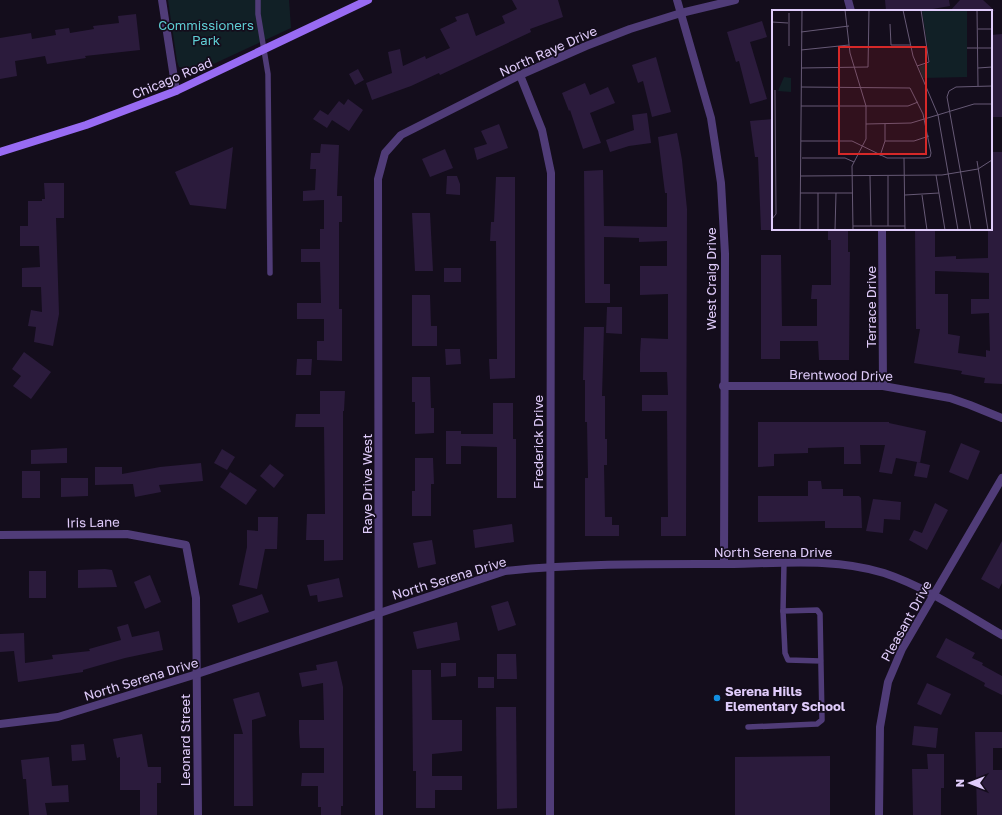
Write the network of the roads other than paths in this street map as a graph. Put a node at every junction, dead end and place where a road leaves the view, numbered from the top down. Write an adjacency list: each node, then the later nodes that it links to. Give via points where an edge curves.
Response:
1 (162, 0): 11 (street)
2 (258, 0): 9 (lane)
3 (368, 0): 9 (street, Chicago Road)
4 (677, 0): 8 (street, West Craig Drive)
5 (734, 0): 8 (street, North Raye Drive)
6 (848, 0): 7 (street)
7 (851, 10)
8 (681, 13): 10 (street, North Raye Drive, via 630,29); 16 (street, West Craig Drive, via 711,118 719,162 725,254)
9 (263, 50): 11 (street, Chicago Road); 15 (lane, via 268,74)
10 (520, 75): 13 (street, North Raye Drive, via 401,134); 24 (street, Frederick Drive, via 542,130 551,173)
11 (176, 91): 12 (street, Chicago Road, via 86,125)
12 (0, 152)
13 (384, 153): 27 (street, Raye Drive West, via 378,179)
14 (882, 230): 17 (street, Terrace Drive)
15 (270, 273)
16 (723, 386): 17 (street, Brentwood Drive); 23 (street, West Craig Drive)
17 (883, 386): 18 (street, Brentwood Drive, via 950,398)
18 (1002, 418)
19 (1002, 478): 25 (street, Pleasant Drive)
20 (0, 535): 21 (street, Iris Lane, via 127,534)
21 (186, 545): 30 (street, Leonard Street, via 196,598)
22 (784, 563): 23 (street, North Serena Drive); 25 (street, North Serena Drive, via 866,568 912,584); 26 (lane)
23 (724, 564): 24 (street, North Serena Drive)
24 (550, 566): 27 (street, North Serena Drive, via 505,571); 35 (street, Frederick Drive)
25 (934, 596): 28 (street, North Serena Drive); 36 (street, Pleasant Drive, via 902,649 887,687 880,727)
26 (783, 611): 29 (lane, via 785,653 788,660); 29 (lane, via 817,610 820,614)
27 (380, 612): 30 (street, North Serena Drive); 34 (street, Raye Drive West)
28 (1002, 635)
29 (821, 661): 32 (lane, via 822,720 817,724)
30 (197, 674): 31 (street, North Serena Drive, via 58,718); 33 (street, Leonard Street)
31 (0, 724)
32 (748, 727)
33 (198, 815)
34 (379, 815)
35 (550, 815)
36 (879, 815)

